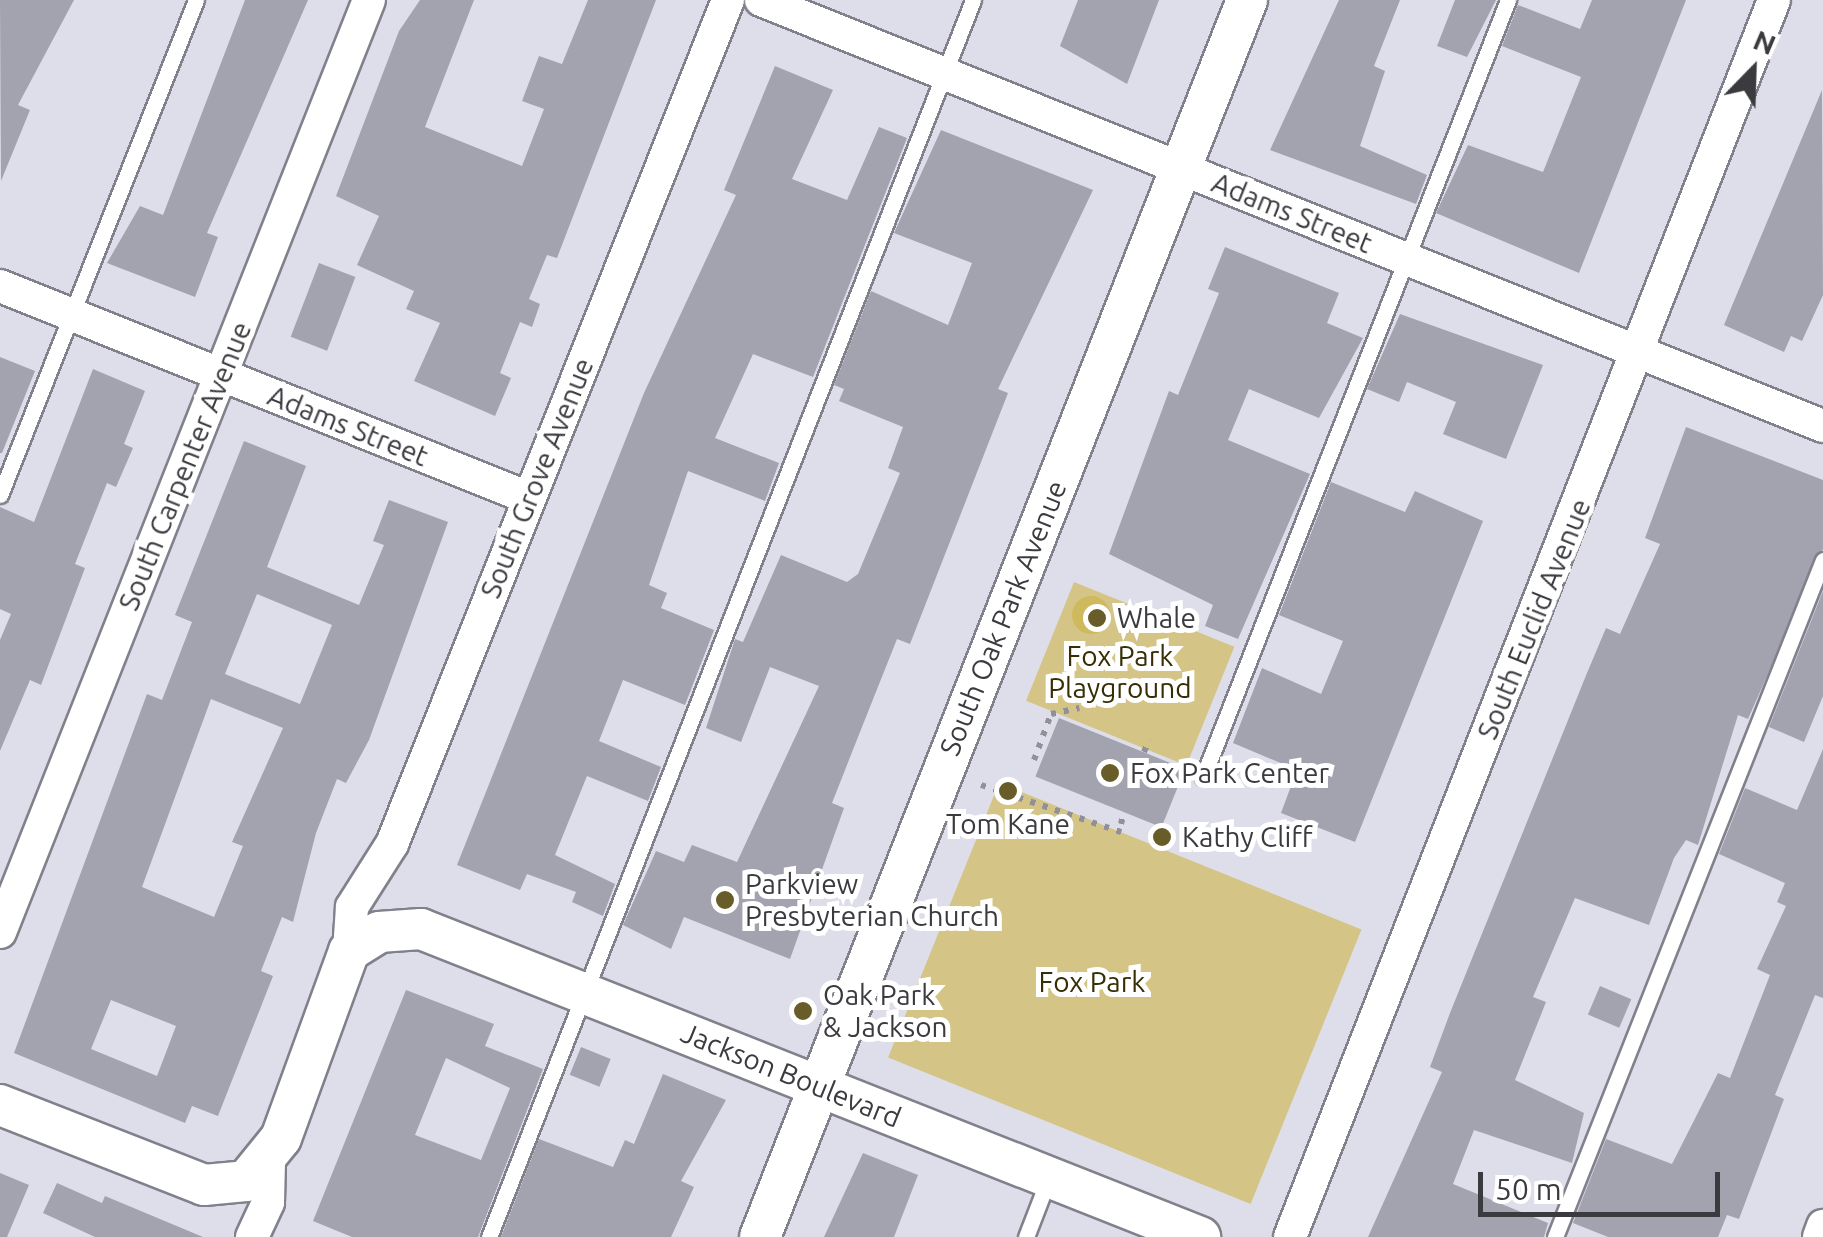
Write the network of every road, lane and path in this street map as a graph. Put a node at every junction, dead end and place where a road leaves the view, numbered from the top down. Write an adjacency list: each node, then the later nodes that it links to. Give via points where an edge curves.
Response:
1 (196, 0): 13 (lane)
2 (369, 0): 15 (street, South Carpenter Avenue)
3 (728, 0): 18 (street, South Grove Avenue)
4 (760, 0): 9 (street, Adams Street)
5 (974, 0): 9 (lane)
6 (1247, 0): 10 (street, South Oak Park Avenue)
7 (1508, 0): 11 (lane)
8 (1774, 0): 14 (street, South Euclid Avenue)
9 (944, 74): 10 (street, Adams Street); 29 (lane)
10 (1180, 169): 11 (street, Adams Street); 30 (street, South Oak Park Avenue)
11 (1406, 259): 14 (street, Adams Street); 24 (lane)
12 (0, 286): 13 (street, Adams Street)
13 (71, 315): 15 (street, Adams Street); 17 (lane)
14 (1640, 352): 16 (street, Adams Street); 40 (street, South Euclid Avenue)
15 (221, 375): 18 (street, Adams Street); 27 (street, South Carpenter Avenue)
16 (1823, 426)
17 (0, 495)
18 (529, 498): 28 (street, South Grove Avenue, via 392,844 352,908)
19 (1823, 560): 41 (lane)
20 (1079, 708): 23 (path, via 1051,714)
21 (1149, 740): 22 (path)
22 (1144, 752)
23 (1034, 760)
24 (1203, 777)
25 (982, 785): 26 (path, via 1121,828)
26 (1124, 812)
27 (0, 932)
28 (364, 942): 29 (street, Jackson Boulevard, via 444,935); 32 (street, South Grove Avenue)
29 (585, 992): 30 (street, Jackson Boulevard); 36 (lane)
30 (819, 1086): 33 (street, Jackson Boulevard); 37 (street, South Oak Park Avenue)
31 (0, 1105): 32 (street, via 204,1185)
32 (257, 1171): 35 (street, South Grove Avenue, via 268,1202)
33 (1050, 1177): 38 (lane); 39 (street, Jackson Boulevard)
34 (1823, 1226): 42 (street)
35 (252, 1237)
36 (489, 1237)
37 (760, 1237)
38 (1026, 1237)
39 (1200, 1237)
40 (1290, 1237)
41 (1555, 1237)
42 (1819, 1237)

